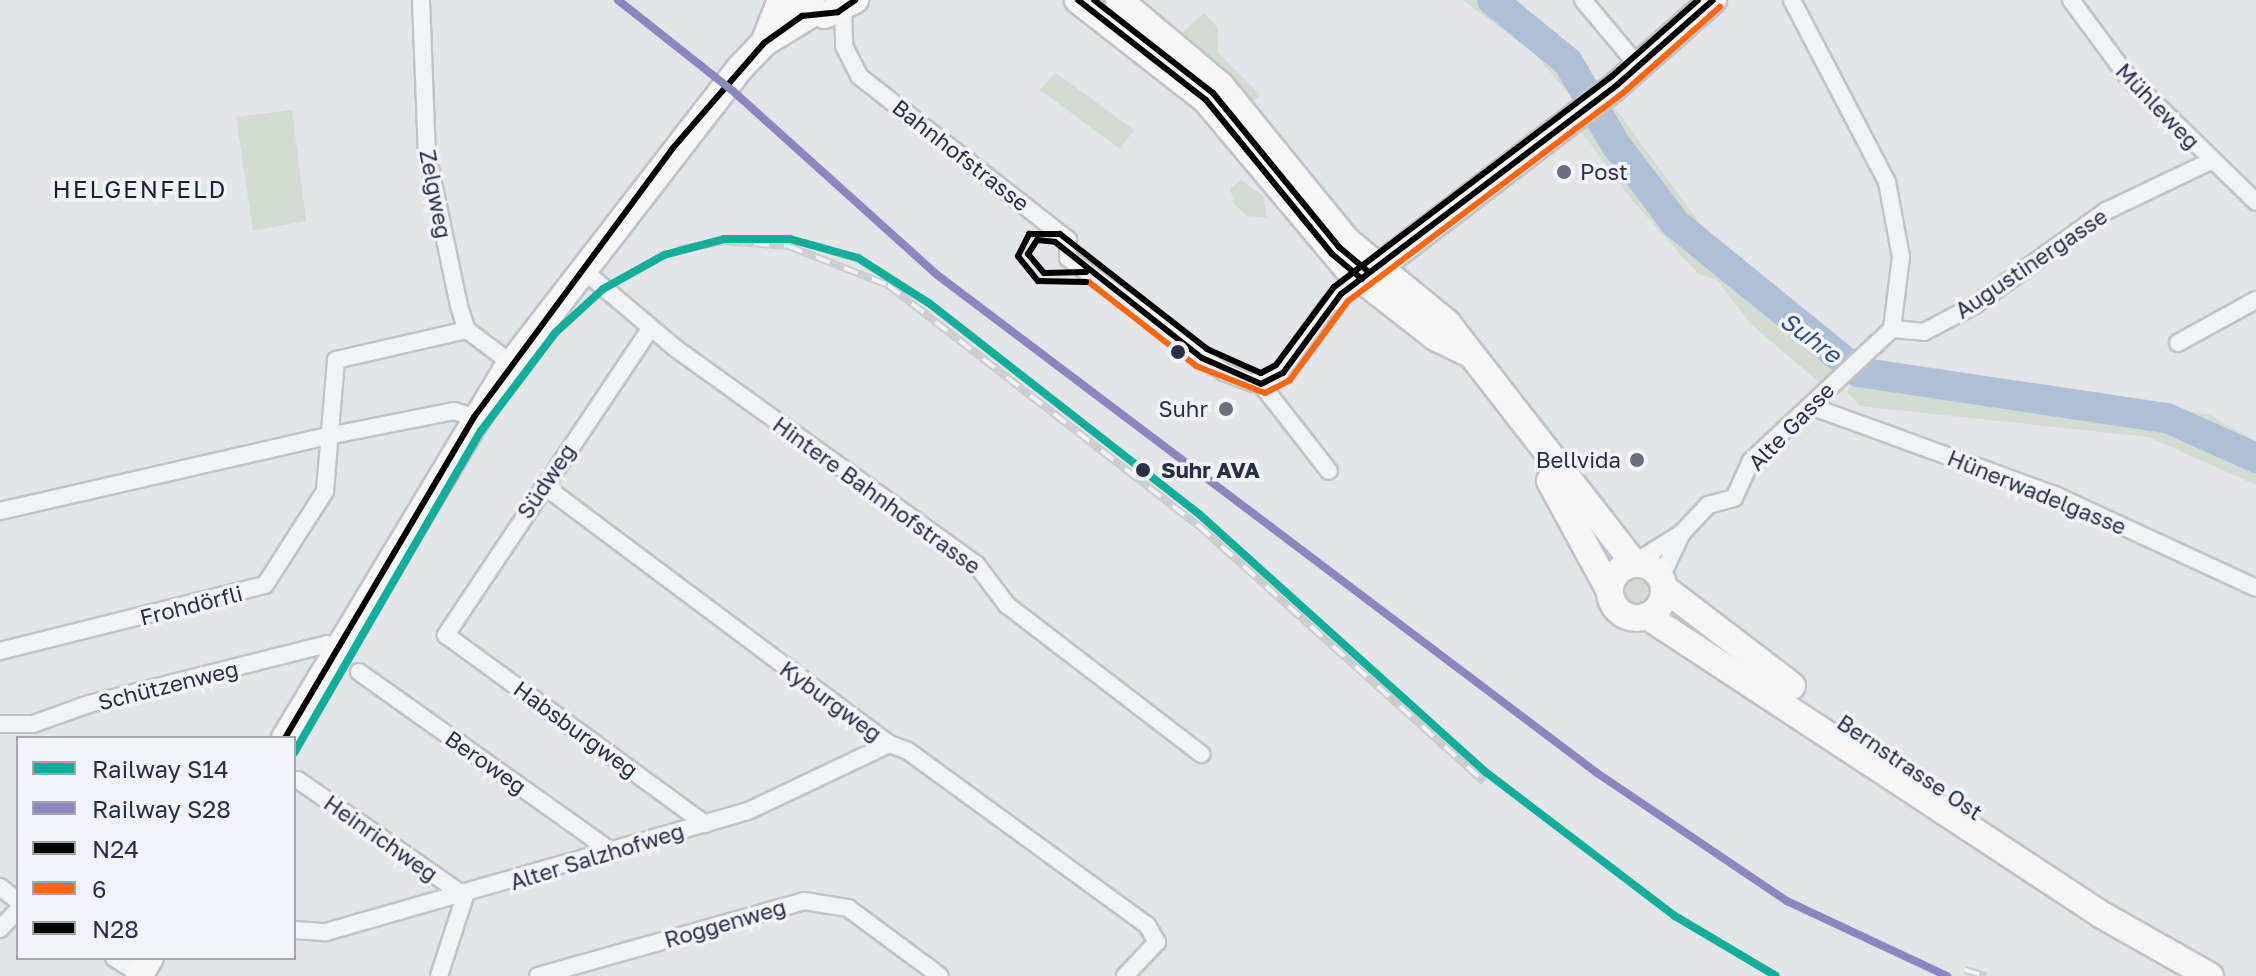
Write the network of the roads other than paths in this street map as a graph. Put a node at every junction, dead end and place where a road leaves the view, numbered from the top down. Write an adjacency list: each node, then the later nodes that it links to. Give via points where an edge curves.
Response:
1 (421, 0): 20 (street, Zelgweg, via 427,154)
2 (781, 0): 11 (main road)
3 (1078, 0): 16 (main road, via 1206,100 1332,254)
4 (1119, 0): 16 (main road, via 1221,86)
5 (1583, 0): 12 (street)
6 (1713, 0): 12 (main road)
7 (1792, 0): 19 (street, via 1887,182 1901,257)
8 (2071, 0): 13 (street, Mühleweg, via 2127,76)
9 (849, 5): 10 (main road); 23 (street, Bahnhofstrasse, via 852,65 1068,240 1068,258 1213,365)
10 (803, 6): 11 (main road)
11 (764, 43): 15 (main road, via 672,149)
12 (1639, 67): 16 (main road)
13 (2211, 161): 14 (street, Mühleweg); 19 (street, Augustinergasse, via 2197,174 2106,211 1962,312 1924,332)
14 (2256, 202)
15 (584, 271): 18 (street, Hintere Bahnhofstrasse); 22 (main road)
16 (1371, 273): 23 (street, via 1328,306 1283,373); 24 (main road, via 1429,305)
17 (2256, 300): 21 (street)
18 (650, 329): 29 (street, Südweg); 44 (street, Hintere Bahnhofstrasse, via 976,564 1007,605)
19 (1892, 329): 25 (street, Alte Gasse)
20 (467, 330): 22 (street); 27 (street, Frohdörfli, via 336,360)
21 (2178, 343)
22 (511, 363): 26 (main road)
23 (1261, 384): 28 (street)
24 (1502, 394): 32 (main road); 35 (main road)
25 (1813, 407): 31 (street, Alte Gasse, via 1751,461 1734,498 1708,505); 34 (street, Hünerwadelgasse, via 2055,495)
26 (474, 417): 27 (street, via 454,411); 38 (main road)
27 (333, 435): 30 (street); 39 (street, Frohdörfli, via 325,491 265,585)
28 (1329, 471)
29 (543, 485): 37 (street, Südweg); 43 (street, Kyburgweg)
30 (0, 511)
31 (1682, 533): 32 (street); 33 (street, Alte Gasse)
32 (1634, 563): 33 (main road); 35 (main road, via 1614,575)
33 (1662, 583): 36 (main road); 54 (main road, Bernstrasse Ost, via 1854,730 2110,899)
34 (2256, 588)
35 (1609, 589): 36 (main road, via 1620,613)
36 (1647, 616): 54 (main road, Bernstrasse Ost, via 2102,915)
37 (446, 635): 46 (street, Habsburgweg)
38 (338, 648): 41 (street, Schützenweg, via 327,644 89,704 33,724); 42 (main road)
39 (0, 651)
40 (359, 672): 47 (street, Beroweg)
41 (0, 724)
42 (286, 736)
43 (889, 744): 46 (street, Alter Salzhofweg, via 868,760); 60 (street, Kyburgweg, via 908,751 1147,925 1157,942)
44 (1201, 754)
45 (298, 780): 49 (street, Heinrichweg)
46 (705, 824): 47 (street, Alter Salzhofweg)
47 (614, 853): 49 (street, Alter Salzhofweg)
48 (0, 887): 50 (street)
49 (465, 896): 53 (street, Alter Salzhofweg, via 326,932); 57 (street)
50 (16, 899)
51 (16, 912): 52 (street)
52 (0, 929)
53 (296, 930)
54 (2158, 942): 61 (main road, Bernstrasse Ost)
55 (118, 960): 56 (street)
56 (143, 971)
57 (439, 976)
58 (538, 976): 59 (street, Roggenweg, via 804,901 848,908)
59 (940, 976)
60 (1125, 976)
61 (2210, 976)

